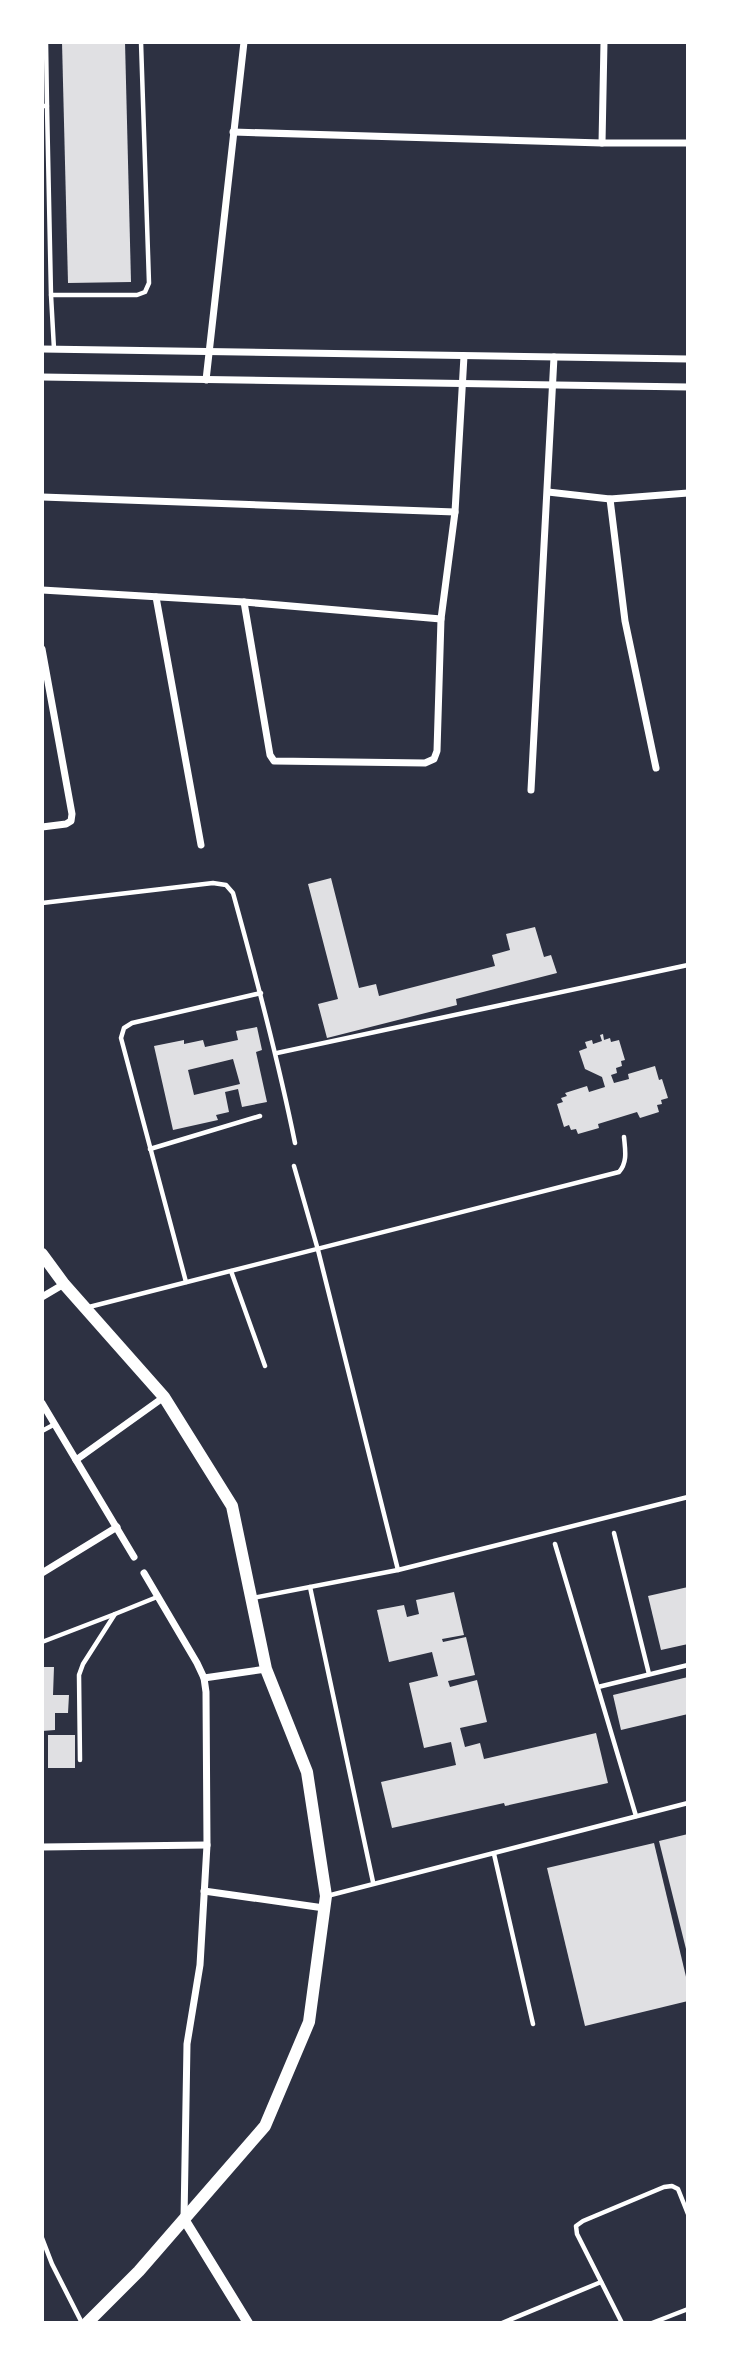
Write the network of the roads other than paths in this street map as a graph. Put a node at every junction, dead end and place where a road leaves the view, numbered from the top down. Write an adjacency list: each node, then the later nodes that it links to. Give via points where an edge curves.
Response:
1 (46, 42): 5 (lane)
2 (141, 42): 9 (lane, via 149,283 145,292 136,295)
3 (244, 42): 6 (street)
4 (604, 42): 7 (street)
5 (45, 106): 9 (lane)
6 (233, 132): 7 (street); 12 (street)
7 (602, 143): 8 (street)
8 (688, 143)
9 (51, 295): 11 (lane)
10 (42, 349): 11 (street)
11 (54, 349): 12 (street)
12 (208, 351): 13 (street); 17 (street)
13 (464, 356): 14 (street); 18 (street)
14 (554, 357): 15 (street); 19 (street)
15 (688, 359)
16 (42, 377): 17 (street)
17 (206, 380): 18 (street)
18 (463, 384): 19 (street); 25 (street)
19 (553, 385): 20 (street); 21 (street)
20 (688, 387)
21 (548, 492): 24 (street); 32 (street)
22 (688, 493): 24 (street)
23 (42, 497): 25 (street)
24 (610, 499): 31 (street, via 625,621)
25 (455, 512): 29 (street)
26 (42, 590): 27 (street)
27 (156, 597): 28 (street); 34 (street)
28 (244, 602): 29 (street); 29 (street, via 274,761 434,760)
29 (441, 619)
30 (42, 649): 33 (street, via 72,814 66,824)
31 (656, 768)
32 (531, 790)
33 (42, 828)
34 (201, 845)
35 (42, 903): 37 (lane, via 213,883 226,886 233,893)
36 (688, 965): 38 (lane)
37 (261, 993): 38 (lane); 42 (lane, via 124,1028 124,1053)
38 (277, 1053): 41 (lane)
39 (260, 1116): 42 (lane)
40 (624, 1137): 44 (lane, via 626,1156 619,1172)
41 (295, 1143)
42 (150, 1149): 47 (lane)
43 (294, 1166): 44 (lane)
44 (318, 1250): 46 (lane); 62 (lane)
45 (42, 1254): 48 (main road)
46 (231, 1271): 47 (lane); 51 (lane)
47 (186, 1282): 50 (lane)
48 (64, 1284): 49 (street); 50 (main road)
49 (42, 1297)
50 (85, 1308): 52 (main road)
51 (265, 1366)
52 (164, 1397): 56 (street); 67 (main road, via 232,1506)
53 (42, 1403): 54 (street)
54 (55, 1424): 55 (lane); 56 (street)
55 (42, 1431)
56 (76, 1460): 58 (street)
57 (688, 1497): 62 (lane)
58 (117, 1527): 61 (street); 63 (street)
59 (614, 1533): 72 (lane)
60 (555, 1544): 74 (lane)
61 (134, 1557)
62 (398, 1570): 65 (lane)
63 (42, 1573)
64 (144, 1573): 66 (street)
65 (310, 1587): 67 (lane); 81 (lane)
66 (158, 1596): 68 (lane); 73 (street)
67 (251, 1599): 71 (main road)
68 (115, 1614): 69 (lane); 75 (lane, via 79,1675)
69 (42, 1642)
70 (688, 1665): 72 (lane)
71 (266, 1669): 73 (street); 83 (main road, via 307,1772)
72 (649, 1674): 74 (lane)
73 (204, 1678): 78 (street)
74 (597, 1687): 77 (lane)
75 (80, 1760)
76 (688, 1803): 77 (lane)
77 (636, 1816): 80 (lane)
78 (206, 1845): 79 (street); 82 (street)
79 (42, 1847)
80 (494, 1854): 81 (lane); 84 (lane)
81 (373, 1882): 83 (lane)
82 (204, 1891): 83 (street); 86 (street, via 200,1965 187,2045)
83 (325, 1902): 86 (main road, via 309,2022 265,2126)
84 (533, 2024)
85 (688, 2214): 88 (lane, via 678,2189 672,2186 576,2226)
86 (184, 2220): 90 (main road); 91 (street)
87 (42, 2238): 90 (lane)
88 (601, 2283): 92 (lane); 93 (lane)
89 (688, 2309): 94 (lane)
90 (84, 2323)
91 (248, 2323)
92 (502, 2323)
93 (622, 2323)
94 (652, 2323)

